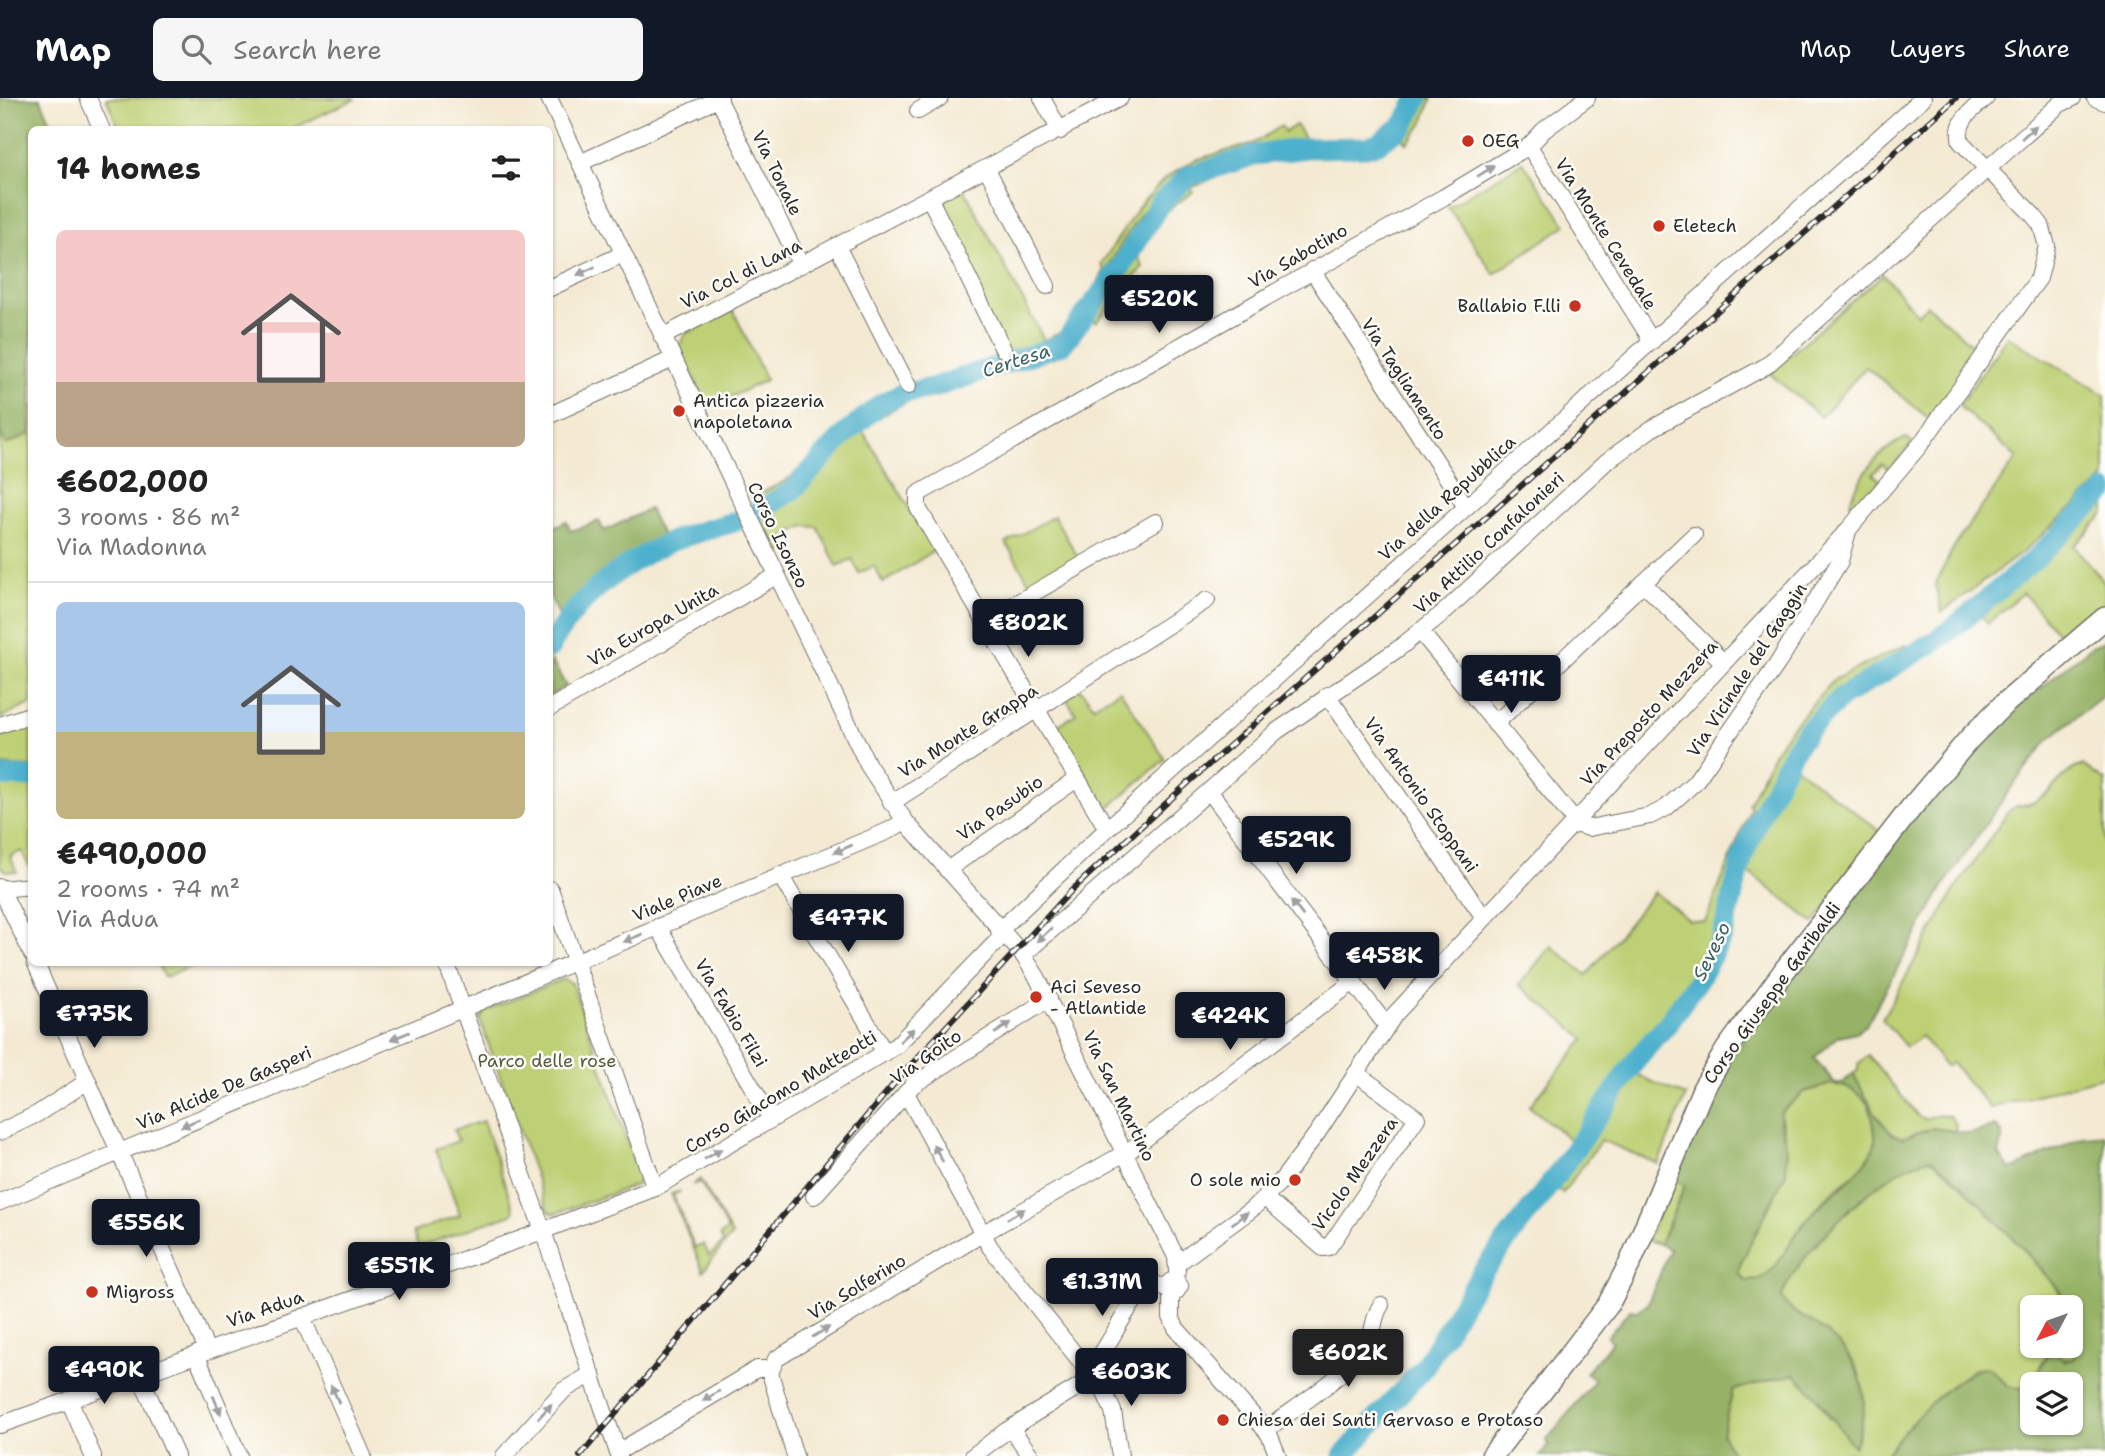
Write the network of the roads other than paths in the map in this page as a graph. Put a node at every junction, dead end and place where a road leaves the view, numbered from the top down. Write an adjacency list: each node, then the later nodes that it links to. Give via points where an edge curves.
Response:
1 (88, 98): 14 (street)
2 (549, 98): 17 (street, Corso Isonzo)
3 (719, 98): 17 (street); 23 (street, Via Tonale)
4 (940, 98): 13 (street)
5 (1042, 98): 15 (street)
6 (1120, 98): 15 (street, Via Col di Lana)
7 (1587, 98): 16 (street, Via Sabotino)
8 (1923, 98): 28 (street, Via della Repubblica)
9 (1986, 98): 19 (street, Via Preposto Mezzera, via 1962,120 1959,135)
10 (2073, 98): 19 (street, Via Attilio Confalonieri, one-way to 10, via 2060,104)
11 (2095, 98): 12 (street)
12 (2105, 102)
13 (918, 111)
14 (100, 126)
15 (1060, 131): 18 (street, Via Col di Lana)
16 (1530, 146): 24 (street, Via Sabotino, one-way to 16); 28 (street, Via Monte Cevedale)
17 (580, 163): 22 (street, Corso Isonzo)
18 (987, 169): 20 (street, Via Col di Lana); 25 (street)
19 (1987, 170): 35 (street, Via Preposto Mezzera, via 2041,225 2047,246 2044,267 1936,424); 42 (street, Via Attilio Confalonieri, via 1766,366 1651,429 1606,462)
20 (930, 199): 21 (street, Via Col di Lana); 29 (street)
21 (837, 246): 23 (street, Via Col di Lana); 31 (street)
22 (623, 254): 26 (street, one-way to 26); 27 (street, Corso Isonzo)
23 (801, 265): 27 (street, Via Col di Lana)
24 (1312, 270): 33 (street, Via Tagliamento); 41 (street, Via Sabotino, via 923,489 916,502)
25 (1047, 286)
26 (553, 287)
27 (662, 337): 30 (street, Corso Isonzo)
28 (1652, 341): 33 (street, Via della Repubblica)
29 (1003, 349)
30 (673, 359): 32 (street); 37 (street, Corso Isonzo)
31 (908, 386)
32 (553, 414)
33 (1466, 507): 55 (street, Via della Repubblica)
34 (1156, 522): 41 (street)
35 (1848, 530): 43 (street, Via Preposto Mezzera); 54 (street, Via Vicinale del Gaggin, via 1843,554 1778,663 1695,782 1650,816 1589,828)
36 (1695, 535): 38 (street)
37 (776, 576): 45 (street, Via Europa Unita); 52 (street, Corso Isonzo, via 867,765)
38 (1643, 583): 43 (street); 48 (street)
39 (1207, 600): 46 (street, Via Monte Grappa)
40 (2105, 618): 109 (main road, Corso Giuseppe Garibaldi, via 1970,738 1784,971 1703,1089 1608,1305)
41 (984, 622): 46 (street)
42 (1420, 631): 44 (street, Via Attilio Confalonieri); 48 (street)
43 (1723, 662): 54 (street, Via Preposto Mezzera)
44 (1327, 695): 51 (street, Via Attilio Confalonieri, via 1283,726); 61 (street, Via Antonio Stoppani)
45 (553, 706)
46 (1037, 710): 50 (street); 52 (street, Via Monte Grappa)
47 (28, 715): 49 (street)
48 (1495, 724): 54 (street)
49 (0, 725)
50 (1076, 779): 55 (street); 56 (street, Via Pasubio)
51 (1210, 793): 65 (street, Via Attilio Confalonieri, one-way to 65); 69 (street, one-way to 51)
52 (891, 803): 53 (street, Corso Isonzo)
53 (905, 821): 56 (street, Corso Isonzo); 57 (street, Viale Piave, one-way to 57)
54 (1574, 821): 61 (street, Via Preposto Mezzera)
55 (1107, 829): 63 (street, Via della Repubblica)
56 (947, 870): 63 (street, Corso Isonzo)
57 (780, 875): 62 (street, Viale Piave); 73 (street)
58 (28, 886): 59 (street)
59 (0, 888): 64 (street)
60 (553, 898): 66 (street)
61 (1483, 916): 72 (street, Via Preposto Mezzera)
62 (658, 928): 66 (street, Viale Piave, one-way to 66); 77 (street, Via Fabio Filzi)
63 (1001, 933): 65 (street, Corso Isonzo); 73 (street, Corso Giacomo Matteotti, one-way to 63, via 906,1037)
64 (28, 946)
65 (1023, 955): 70 (street, Via San Martino)
66 (575, 962): 71 (street, Viale Piave); 81 (street)
67 (37, 966): 75 (street)
68 (447, 966): 71 (street)
69 (1353, 982): 72 (street); 80 (street, Via Solferino)
70 (1049, 999): 76 (street, Via Goito, one-way to 70); 80 (street, Via San Martino)
71 (463, 1009): 79 (street, Via Alcide De Gasperi, one-way to 79); 85 (street)
72 (1386, 1025): 74 (street, Via Preposto Mezzera)
73 (885, 1053): 77 (street, Corso Giacomo Matteotti)
74 (1356, 1073): 83 (street, Via Preposto Mezzera, via 1294,1166); 83 (street, Vicolo Mezzera, via 1417,1118 1329,1247 1323,1248)
75 (88, 1081): 78 (street); 79 (street)
76 (906, 1093): 82 (street, Via Goito); 86 (street, one-way to 76)
77 (771, 1119): 81 (street, Corso Giacomo Matteotti, one-way to 77)
78 (0, 1132)
79 (119, 1152): 84 (street, Via Alcide De Gasperi); 90 (street)
80 (1125, 1153): 86 (street, Via Solferino, one-way to 80); 87 (street, Via San Martino)
81 (655, 1188): 85 (street, Corso Giacomo Matteotti)
82 (814, 1196)
83 (1265, 1198): 87 (street, Via Preposto Mezzera, one-way to 83)
84 (0, 1202)
85 (543, 1231): 89 (street, Via Adua); 94 (street)
86 (982, 1234): 91 (street, Via Solferino, one-way to 86, via 776,1359); 92 (street)
87 (1176, 1278): 92 (street, via 1141,1293); 98 (street, via 1172,1321)
88 (1381, 1305): 98 (street, via 1363,1350 1313,1396)
89 (302, 1317): 90 (street, Via Adua); 103 (street, one-way to 89)
90 (201, 1352): 93 (street, Via Adua); 102 (street, one-way to 102)
91 (770, 1373): 99 (street, one-way to 99, via 757,1369); 105 (street)
92 (1091, 1373): 97 (street); 108 (street, via 1113,1411)
93 (139, 1374): 95 (street, Via Adua); 101 (street)
94 (592, 1374): 99 (street); 104 (street, one-way to 94, via 564,1390)
95 (69, 1400): 96 (street, Via Adua); 100 (street)
96 (0, 1425)
97 (1011, 1428): 106 (street); 107 (street)
98 (1273, 1446)
99 (617, 1455)
100 (93, 1456)
101 (176, 1456)
102 (239, 1456)
103 (363, 1456)
104 (504, 1456)
105 (795, 1456)
106 (973, 1456)
107 (1031, 1456)
108 (1120, 1456)
109 (1492, 1456)

